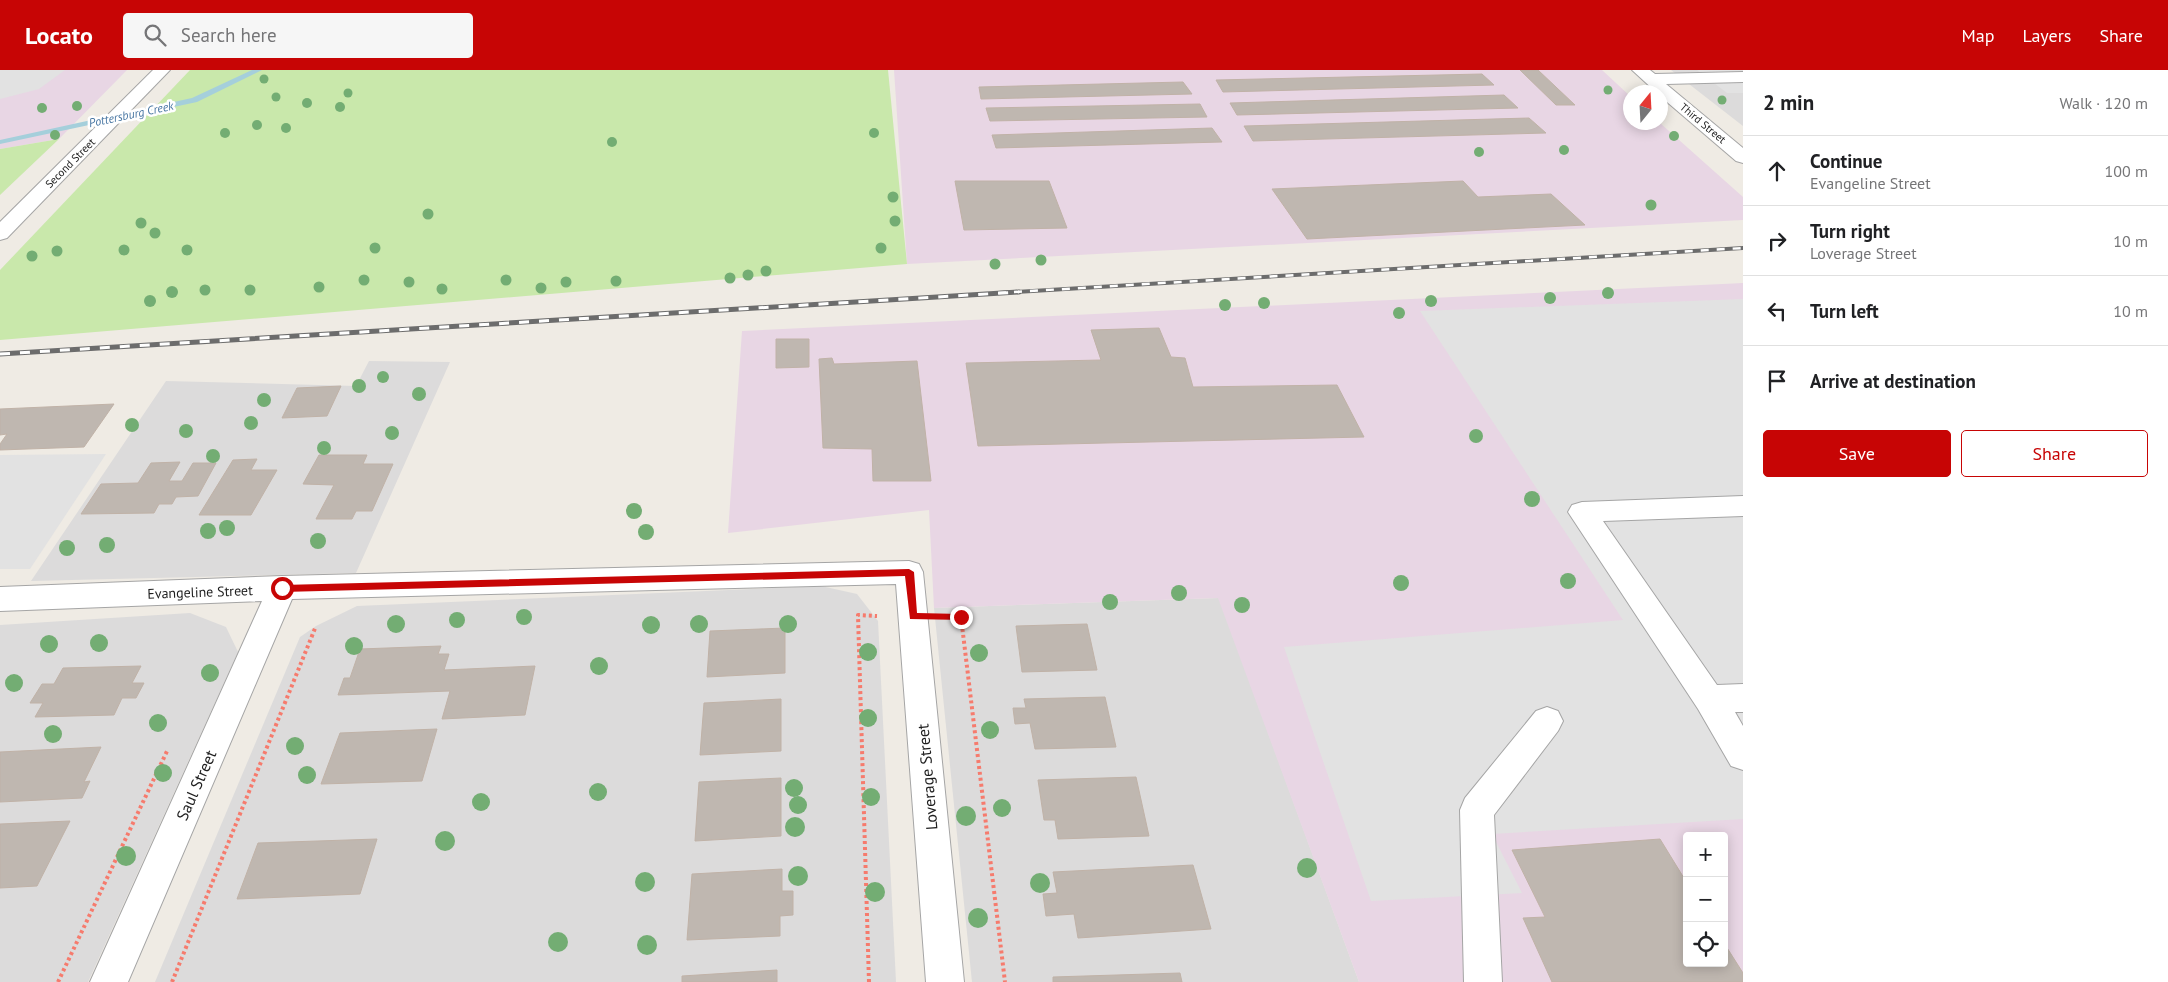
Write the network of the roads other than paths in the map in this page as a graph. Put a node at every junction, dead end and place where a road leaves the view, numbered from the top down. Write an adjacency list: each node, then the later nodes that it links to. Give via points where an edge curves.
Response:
1 (162, 70): 5 (street, Second Street)
2 (1645, 75): 3 (street); 4 (street, Third Street)
3 (1743, 76)
4 (1743, 157)
5 (0, 234)
6 (1743, 506): 11 (street, via 1582,512)
7 (909, 572): 8 (street, Evangeline Street); 15 (street, Loverage Street)
8 (282, 588): 9 (street, Evangeline Street); 14 (street, Saul Street)
9 (0, 599)
10 (1743, 698): 11 (street)
11 (1709, 699): 13 (street)
12 (1547, 721): 16 (street, via 1477,810)
13 (1743, 755)
14 (109, 982)
15 (945, 982)
16 (1483, 982)

